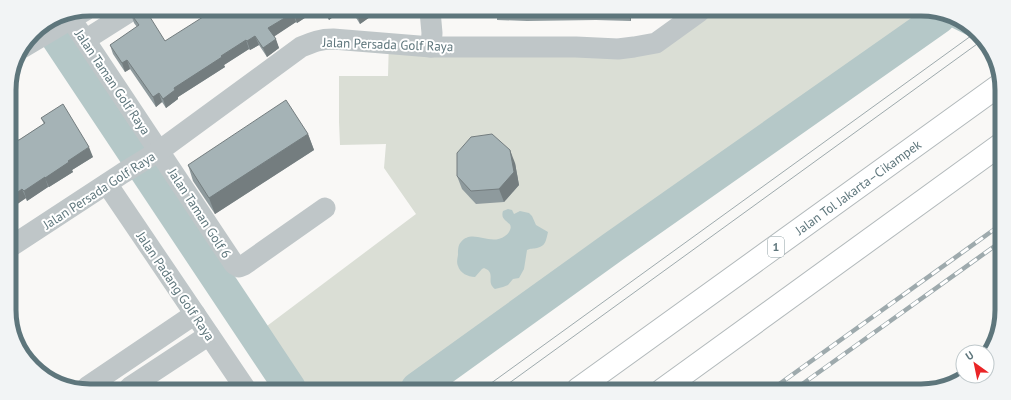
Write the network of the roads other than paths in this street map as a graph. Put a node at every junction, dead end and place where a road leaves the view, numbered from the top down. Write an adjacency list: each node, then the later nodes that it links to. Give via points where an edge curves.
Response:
1 (123, 16): 7 (street)
2 (430, 16): 8 (street)
3 (693, 16): 8 (street, Jalan Persada Golf Raya, via 656,43 618,49)
4 (72, 18): 7 (street, Jalan Taman Golf Raya)
5 (66, 20): 6 (street)
6 (39, 37)
7 (85, 40): 11 (street, Jalan Taman Golf Raya)
8 (431, 47): 11 (street, Jalan Persada Golf Raya, via 332,39 313,42 302,47)
9 (995, 89): 20 (highway, Jalan Tol Jakarta–Cikampek / 1)
10 (995, 149): 21 (highway)
11 (156, 153): 12 (street, Jalan Persada Golf Raya); 13 (street, Jalan Taman Golf 6, via 231,261 239,266)
12 (115, 179): 14 (street, Jalan Persada Golf Raya); 15 (street, Jalan Padang Golf Raya)
13 (325, 208)
14 (16, 243)
15 (195, 314): 16 (street, Jalan Padang Golf Raya); 17 (street)
16 (209, 334): 18 (street); 19 (street, Jalan Padang Golf Raya)
17 (91, 384)
18 (134, 384)
19 (242, 384)
20 (585, 384)
21 (670, 384)

